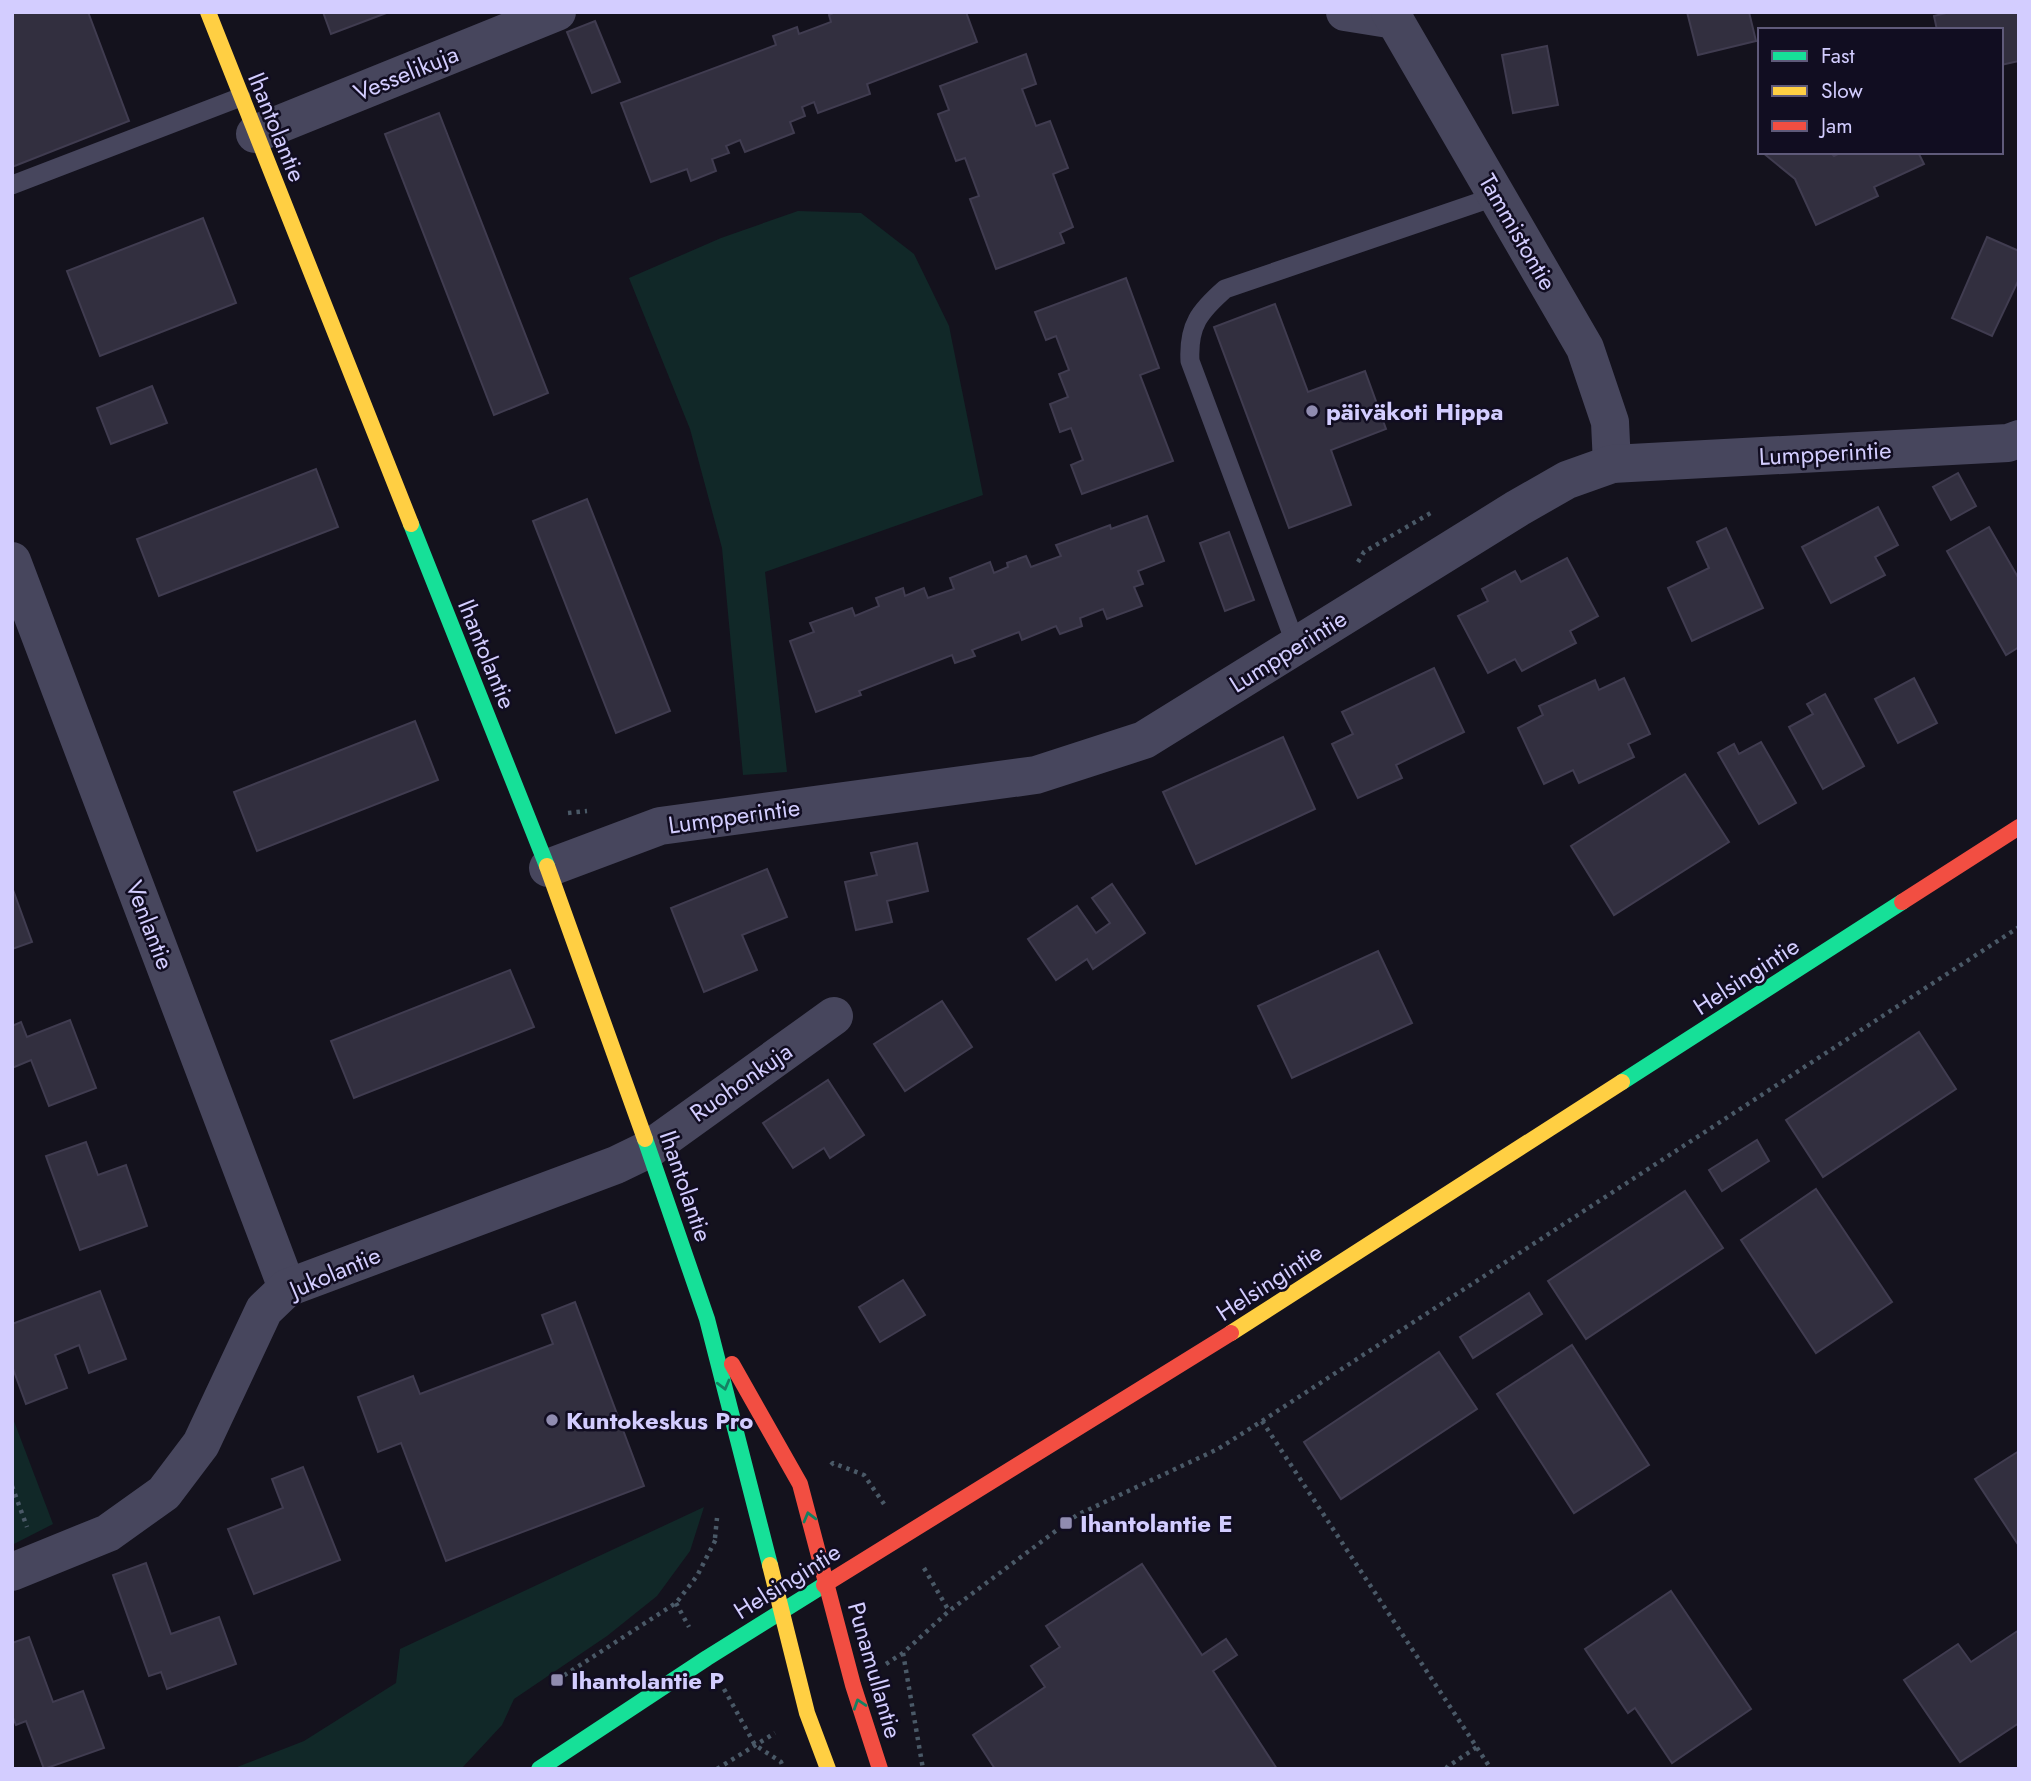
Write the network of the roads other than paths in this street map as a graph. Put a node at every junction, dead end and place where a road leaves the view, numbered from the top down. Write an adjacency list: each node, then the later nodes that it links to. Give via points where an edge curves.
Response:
1 (208, 12): 5 (street, Ihantolantie)
2 (557, 12): 6 (street, Vesselikuja)
3 (1345, 12): 4 (street)
4 (1393, 16): 8 (street, Tammistontie)
5 (241, 97): 6 (street, Ihantolantie); 7 (lane)
6 (255, 134): 14 (street, Ihantolantie)
7 (12, 185)
8 (1497, 196): 10 (street, Tammistontie, via 1586,348 1610,422); 12 (lane, via 1225,289 1201,310 1189,342 1190,361)
9 (2019, 439): 10 (street, Lumpperintie)
10 (1612, 464): 12 (street, Lumpperintie, via 1567,480 1518,508)
11 (12, 561): 17 (street, Venlantie)
12 (1296, 645): 14 (street, Lumpperintie, via 1144,740 1035,775 660,826)
13 (2019, 827): 20 (street, Helsingintie, via 1230,1334)
14 (548, 868): 16 (street, Ihantolantie)
15 (834, 1016): 16 (street, Ruohonkuja)
16 (649, 1149): 17 (street, Jukolantie); 18 (street, Ihantolantie)
17 (287, 1288): 19 (street, Jukolantie, via 264,1310 201,1444 164,1493 108,1533)
18 (707, 1319): 20 (street, Ihantolantie, one-way to 18, via 800,1485); 21 (street, Ihantolantie, one-way to 21)
19 (12, 1572)
20 (827, 1583): 21 (street, Helsingintie); 24 (street, Punamullantie, one-way to 20)
21 (783, 1612): 22 (street, Helsingintie); 23 (street, via 807,1713)
22 (539, 1769)
23 (828, 1769)
24 (880, 1769)

